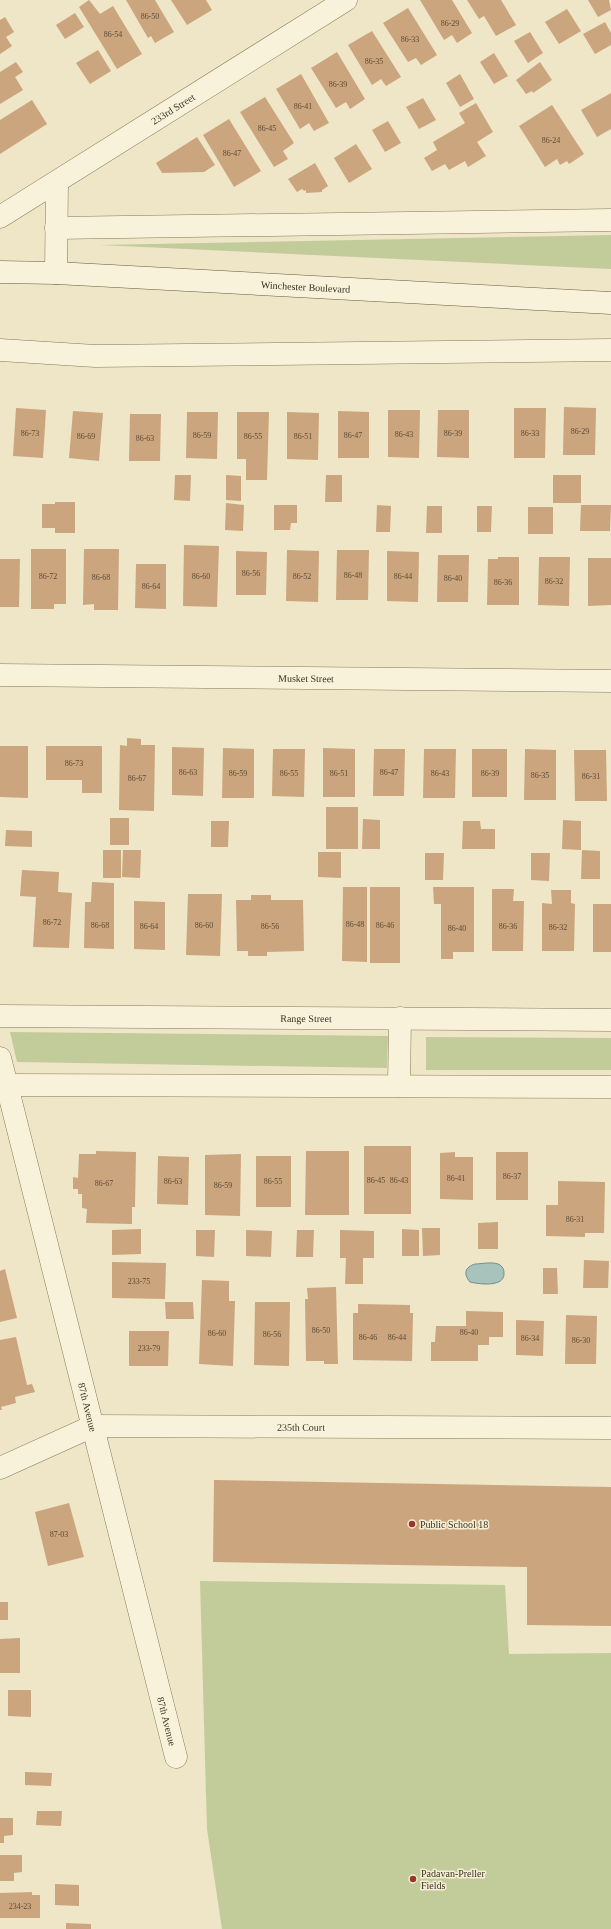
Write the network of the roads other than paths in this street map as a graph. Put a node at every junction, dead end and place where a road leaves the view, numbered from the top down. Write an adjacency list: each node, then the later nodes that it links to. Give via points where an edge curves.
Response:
1 (346, 0): 2 (street, 233rd Street)
2 (56, 182): 3 (street, 233rd Street); 5 (street)
3 (0, 217)
4 (611, 220): 5 (street)
5 (56, 228): 7 (street)
6 (0, 272): 7 (street, Winchester Boulevard)
7 (56, 273): 8 (street, Winchester Boulevard)
8 (611, 303)
9 (0, 350): 10 (street, via 95,356)
10 (611, 350)
11 (0, 676): 12 (street, Musket Street)
12 (611, 681)
13 (0, 1016): 14 (street, Range Street)
14 (400, 1018): 15 (street, Range Street); 18 (street)
15 (611, 1020)
16 (0, 1058): 17 (street, 87th Avenue)
17 (6, 1085): 18 (street); 20 (street, 87th Avenue)
18 (399, 1086): 19 (street)
19 (611, 1087)
20 (93, 1426): 21 (street, 235th Court); 22 (street, 235th Court); 23 (street, 87th Avenue)
21 (611, 1428)
22 (0, 1468)
23 (176, 1757)

